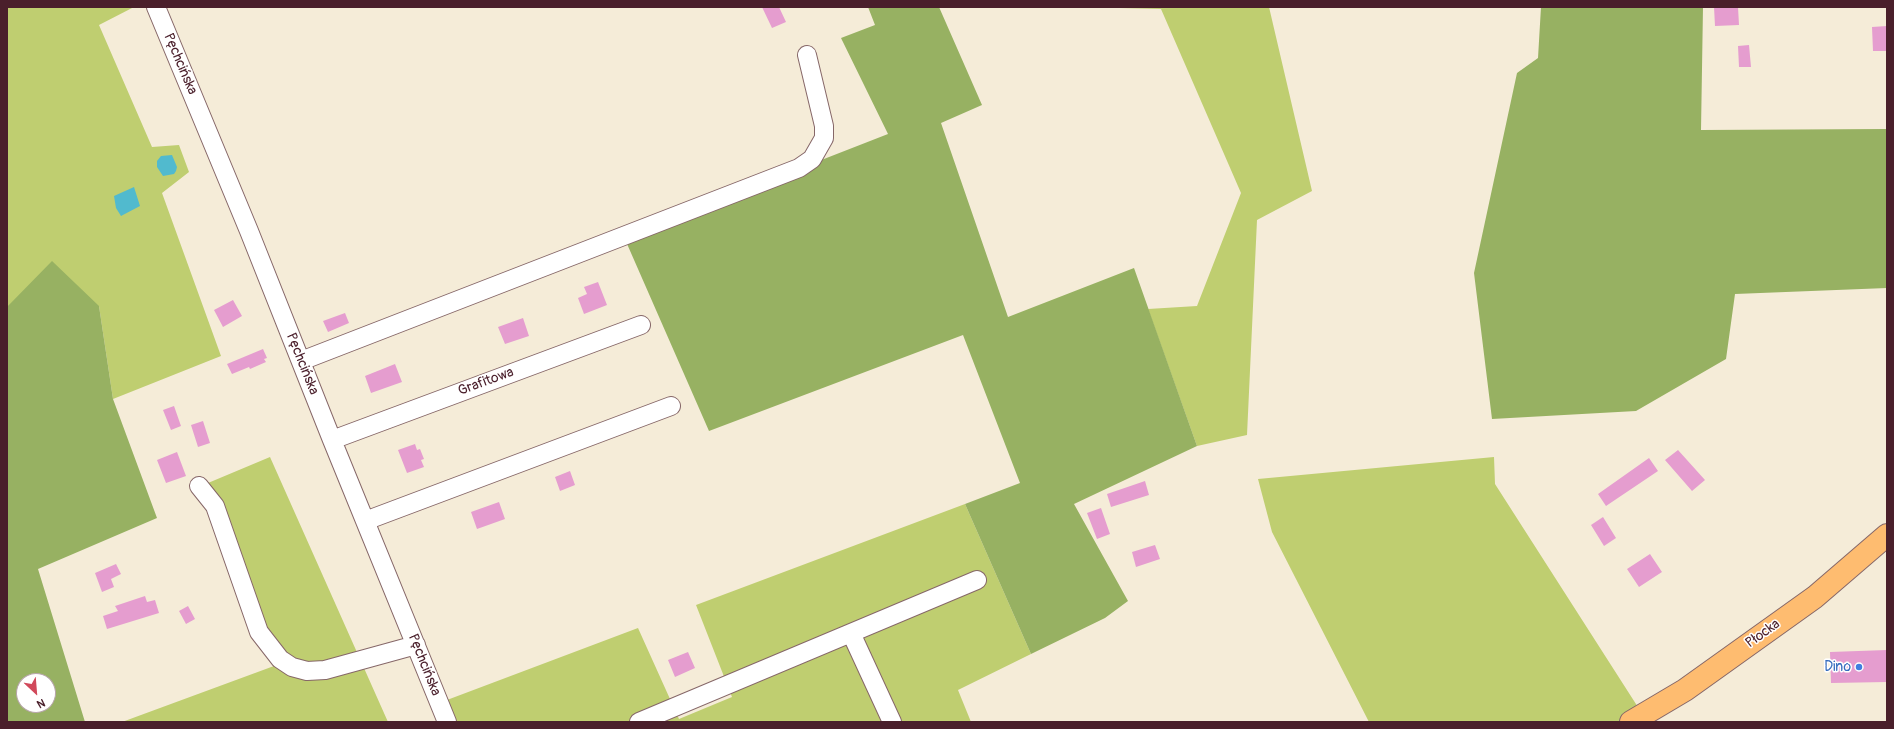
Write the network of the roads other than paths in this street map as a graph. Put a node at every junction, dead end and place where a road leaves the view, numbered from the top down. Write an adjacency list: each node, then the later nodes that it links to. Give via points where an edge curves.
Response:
1 (156, 7): 4 (street, Pęchcińska)
2 (807, 55): 4 (street, via 824,126 824,138 812,159 799,168)
3 (640, 325): 6 (street, Grafitowa)
4 (301, 361): 6 (street, Pęchcińska)
5 (671, 406): 8 (street)
6 (332, 440): 8 (street, Pęchcińska)
7 (199, 486): 12 (street, via 215,506 259,632 280,659 292,667 307,671 325,670)
8 (365, 521): 12 (street, Pęchcińska)
9 (1887, 535): 16 (main road, Płocka, via 1814,597 1685,690)
10 (976, 580): 11 (street)
11 (851, 633): 13 (street); 15 (street)
12 (416, 645): 14 (street, Pęchcińska)
13 (650, 720)
14 (447, 722)
15 (892, 722)
16 (1631, 722)

